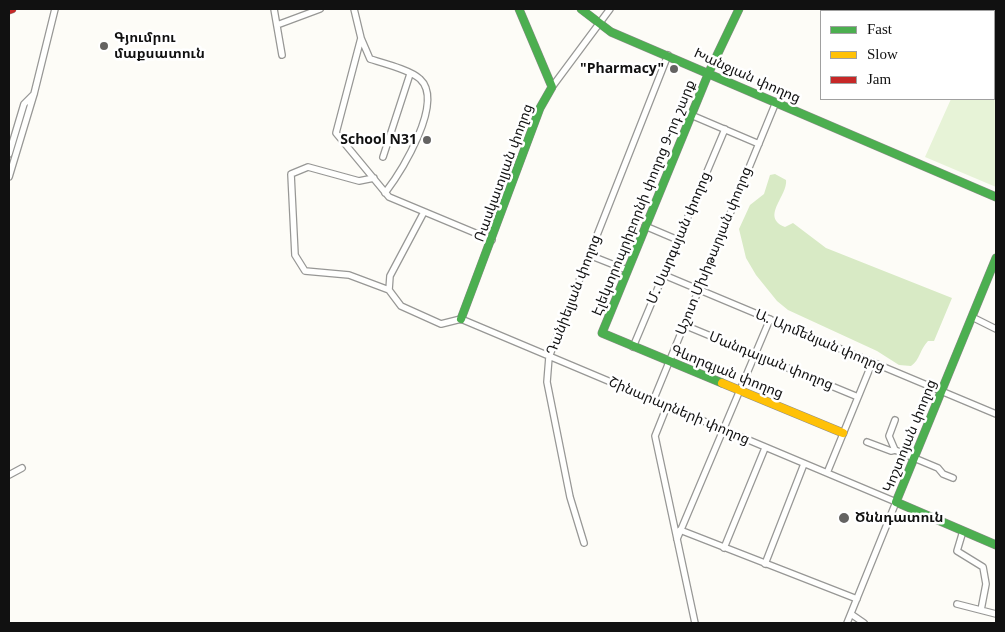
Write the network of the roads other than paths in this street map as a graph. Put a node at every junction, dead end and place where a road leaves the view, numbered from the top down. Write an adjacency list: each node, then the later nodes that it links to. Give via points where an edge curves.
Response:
1 (12, 9): 10 (main road)
2 (55, 9): 19 (street)
3 (276, 9): 12 (street)
4 (320, 9): 12 (street)
5 (354, 9): 13 (street)
6 (519, 9): 18 (main road)
7 (581, 9): 11 (main road, Խանջյան փողոց)
8 (610, 9): 11 (street)
9 (739, 9): 16 (main road, Էլեկտրոպրիբորնի փողոց 9-րդ շարք)
10 (9, 10)
11 (599, 24): 14 (main road, Խանջյան փողոց); 18 (street)
12 (277, 25): 15 (street)
13 (360, 38): 17 (street, via 370,59); 27 (street, via 336,133)
14 (668, 55): 16 (main road, Խանջյան փողոց); 34 (street, Դանիելյան փողոց)
15 (282, 56)
16 (709, 72): 20 (main road, Խանջյան փողոց); 21 (main road, Էլեկտրոպրիբորնի փողոց 9-րդ շարք)
17 (410, 74): 25 (street); 28 (street, via 419,77 426,85 428,106 419,136)
18 (552, 87): 32 (main road, Ռասկատլյան փողոց, via 540,108)
19 (34, 94): 24 (street, via 24,104); 26 (street)
20 (776, 102): 23 (street, Աշոտ Մխիթարյան փողոց); 29 (main road, Խանջյան փողոց)
21 (691, 115): 22 (street); 31 (main road, Էլեկտրոպրիբորնի փողոց 9-րդ շարք)
22 (724, 129): 23 (street); 33 (street, Մ. Սարգսյան փողոց)
23 (759, 144): 39 (street, Աշոտ Մխիթարյան փողոց)
24 (9, 154)
25 (383, 157)
26 (9, 177)
27 (374, 178): 28 (street); 38 (street, via 359,181 308,168 291,174 295,255 305,271 349,275)
28 (385, 193): 30 (street)
29 (996, 197)
30 (424, 212): 32 (street); 38 (street, via 390,276)
31 (646, 226): 33 (street); 36 (main road, Էլեկտրոպրիբորնի փողոց 9-րդ շարք)
32 (492, 240): 41 (main road, Ռասկատլյան փողոց)
33 (678, 240): 37 (street, Մ. Սարգսյան փողոց)
34 (589, 255): 36 (street); 48 (street, Դանիելյան փողոց)
35 (996, 258): 40 (main road, Կոշտոյան փողոց)
36 (628, 270): 45 (main road, Էլեկտրոպրիբորնի փողոց 9-րդ շարք)
37 (664, 275): 39 (street, Ա. Արմենյան փողոց); 46 (street, Մ. Սարգսյան փողոց)
38 (389, 290): 41 (street, via 401,306 441,324)
39 (698, 290): 42 (street, Ա. Արմենյան փողոց); 43 (street, Աշոտ Մխիթարյան փողոց)
40 (972, 317): 44 (street); 52 (main road, Կոշտոյան փողոց)
41 (461, 319): 48 (street, Շինարարների փողոց)
42 (770, 319): 47 (street); 50 (street, Ա. Արմենյան փողոց)
43 (684, 325): 47 (street, Մանդալյան փողոց); 49 (street, Աշոտ Մխիթարյան փողոց)
44 (996, 329)
45 (602, 333): 46 (main road, Գևորգյան փողոց)
46 (633, 347): 49 (main road, Գևորգյան փողոց)
47 (755, 354): 51 (street); 53 (street, Մանդալյան փողոց)
48 (549, 357): 54 (street, Շինարարների փողոց); 73 (street, Դանիելյան փողոց, via 547,382 570,497)
49 (669, 362): 51 (main road, Գևորգյան փողոց); 54 (street, Աշոտ Մխիթարյան փողոց)
50 (872, 363): 52 (street, Ա. Արմենյան փողոց); 53 (street)
51 (740, 391): 58 (street); 59 (main road, Գևորգյան փողոց)
52 (942, 391): 56 (street, Ա. Արմենյան փողոց); 63 (main road, Կոշտոյան փողոց)
53 (858, 397): 59 (street)
54 (653, 401): 55 (street, Շինարարների փողոց)
55 (667, 406): 58 (street, Շինարարների փողոց); 72 (street, via 655,436)
56 (996, 414)
57 (894, 420): 62 (street, via 889,436)
58 (724, 430): 61 (street, Շինարարների փողոց); 70 (street)
59 (843, 433): 66 (street)
60 (867, 442): 62 (street)
61 (765, 448): 64 (street, Շինարարների փողոց); 75 (street)
62 (895, 450): 63 (street)
63 (914, 458): 68 (street); 69 (main road, Կոշտոյան փողոց)
64 (804, 464): 66 (street, Շինարարների փողոց); 76 (street)
65 (22, 468): 67 (street)
66 (826, 473): 69 (street, Շինարարների փողոց)
67 (9, 475)
68 (953, 478)
69 (896, 502): 71 (main road); 77 (street, Կոշտոյան փողոց)
70 (680, 530): 72 (street); 75 (street)
71 (963, 531): 74 (main road); 79 (street, via 957,551 983,567 986,584)
72 (677, 539): 82 (street)
73 (584, 543)
74 (996, 545)
75 (724, 548): 76 (street)
76 (765, 564): 77 (street)
77 (857, 599): 80 (street, Կոշտոյան փողոց)
78 (957, 604): 79 (street)
79 (981, 610): 81 (street)
80 (851, 614): 83 (street, Կոշտոյան փողոց); 84 (street)
81 (996, 614)
82 (695, 623)
83 (847, 623)
84 (864, 623)

